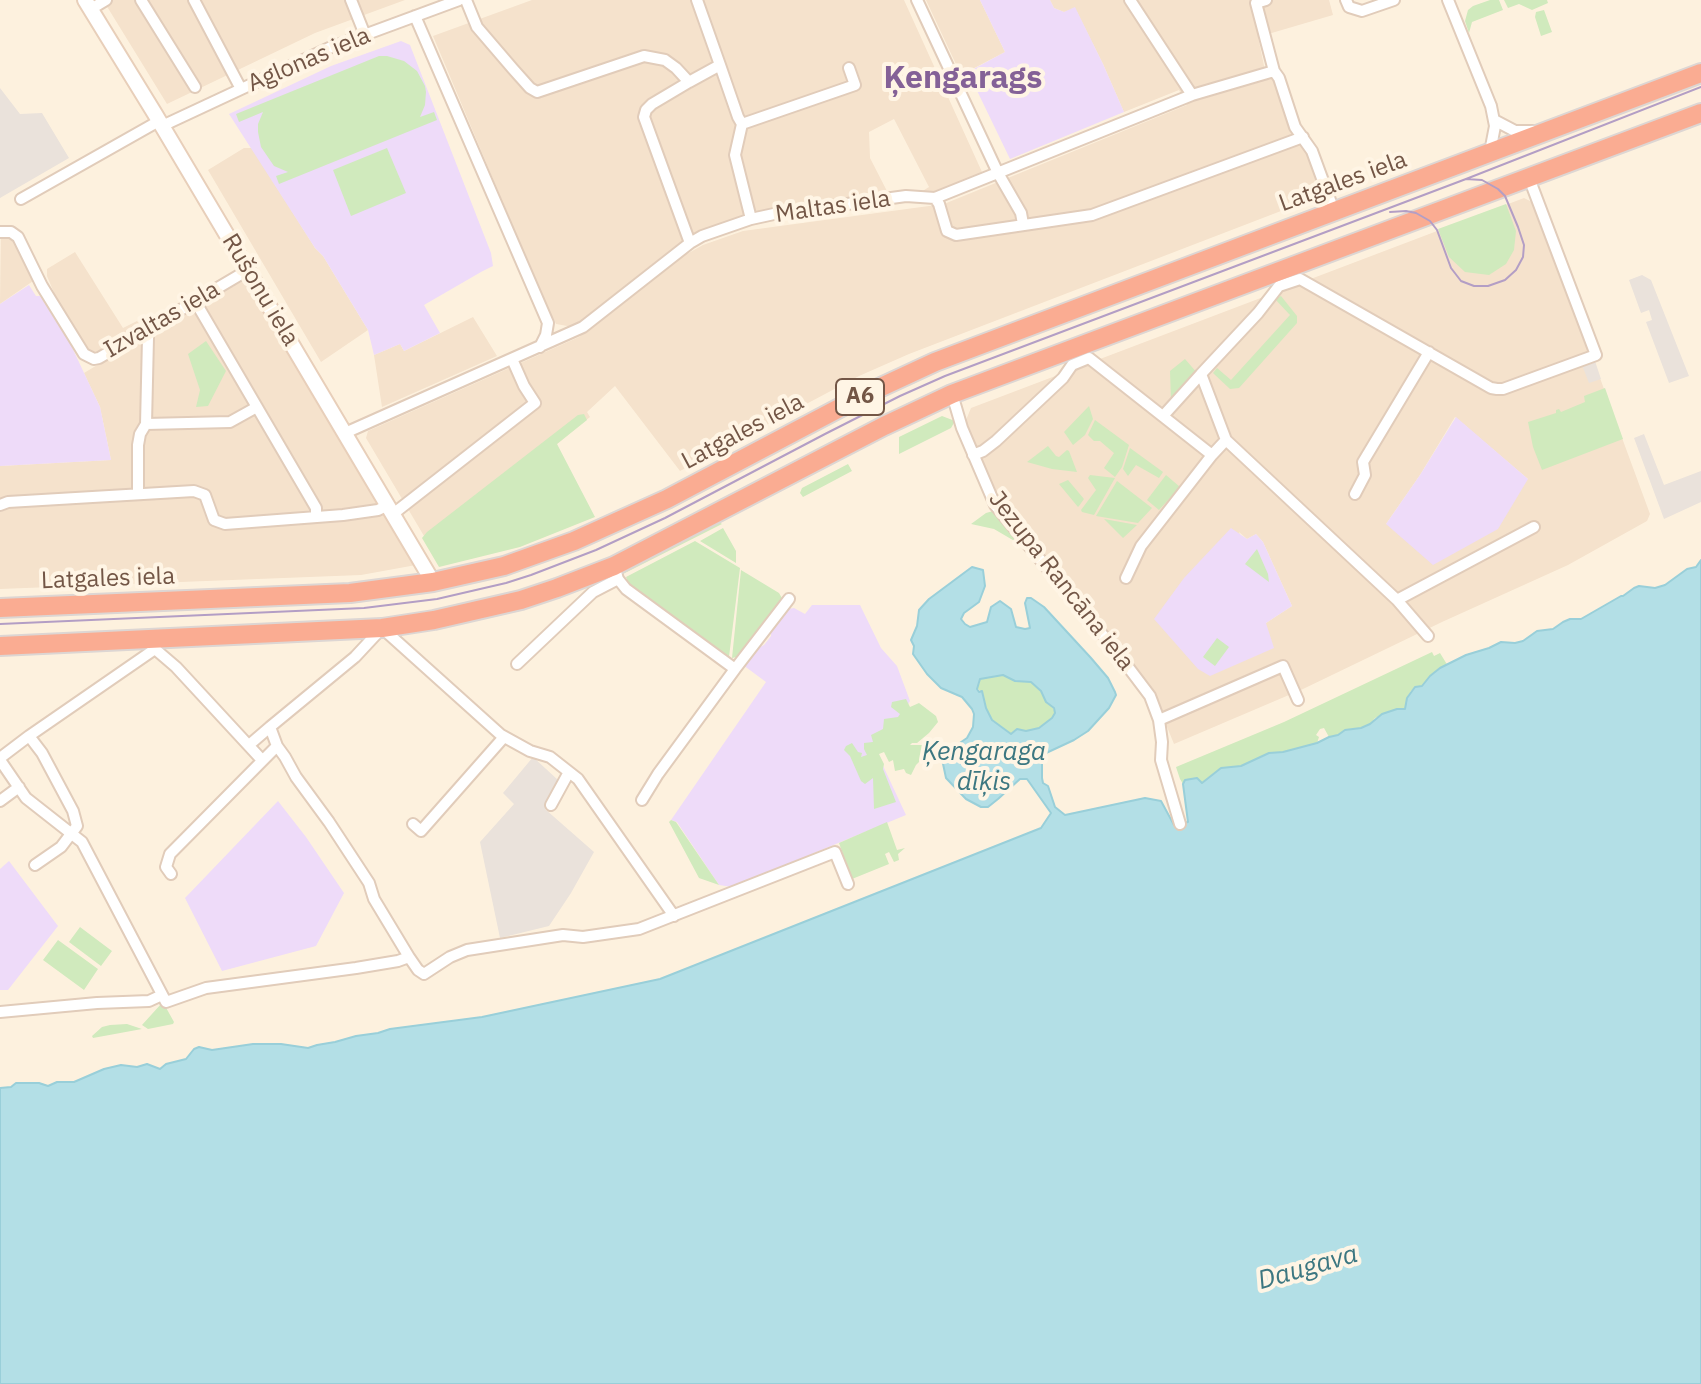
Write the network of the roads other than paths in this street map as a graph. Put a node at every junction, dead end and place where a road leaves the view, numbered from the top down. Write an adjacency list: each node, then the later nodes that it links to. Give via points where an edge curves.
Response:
1 (106, 0): 14 (street)
2 (141, 0): 22 (street)
3 (194, 0): 23 (street)
4 (351, 0): 16 (street)
5 (459, 0): 15 (street, Aglonas iela)
6 (466, 0): 21 (street, via 477,27 537,92 644,56 665,60)
7 (697, 0): 17 (street)
8 (917, 0): 32 (street)
9 (1130, 0): 24 (street)
10 (1346, 0): 11 (street, via 1349,7 1362,11)
11 (1394, 0)
12 (1448, 0): 26 (street)
13 (1259, 1): 19 (street)
14 (88, 5): 27 (street, Rušonu iela)
15 (415, 16): 16 (street, Aglonas iela); 44 (street)
16 (365, 35): 23 (street, Aglonas iela)
17 (720, 65): 21 (street); 28 (street)
18 (849, 68): 28 (street, via 855,85)
19 (1274, 71): 24 (street, Maltas iela); 30 (street)
20 (1701, 73): 29 (highway, Latgales iela / A6)
21 (689, 82): 40 (street, via 652,104 644,117)
22 (195, 87)
23 (241, 89): 27 (street, Aglonas iela)
24 (1192, 95): 32 (street, Maltas iela)
25 (1701, 113): 33 (highway, A6)
26 (1494, 120): 29 (street, via 1515,131); 31 (street)
27 (161, 124): 35 (street, Aglonas iela); 41 (street, Rušonu iela)
28 (742, 124): 37 (street, via 735,155)
29 (1546, 132): 31 (highway, Latgales iela / A6)
30 (1303, 137): 36 (street); 38 (street, via 1092,215)
31 (1490, 152): 36 (highway, Latgales iela / A6)
32 (998, 173): 34 (street, Maltas iela); 38 (street)
33 (1529, 178): 42 (highway, A6); 48 (street, via 1596,355 1497,389)
34 (935, 198): 37 (street, Maltas iela, via 906,196); 38 (street, via 947,231 956,235)
35 (21, 199)
36 (1334, 211): 52 (highway, Latgales iela / A6)
37 (751, 219): 40 (street, Maltas iela)
38 (1023, 224)
39 (0, 232): 45 (street, Izvaltas iela, via 18,237 88,358 99,358)
40 (690, 243): 46 (street, Maltas iela)
41 (248, 270): 43 (street, Izvaltas iela); 58 (street, Rušonu iela)
42 (1288, 275): 48 (street); 49 (highway, A6); 51 (street)
43 (195, 301): 45 (street, Izvaltas iela); 54 (street)
44 (548, 323): 46 (street); 47 (street)
45 (146, 331): 57 (street)
46 (572, 332): 47 (street, Maltas iela)
47 (540, 347): 50 (street, Maltas iela)
48 (1429, 352): 63 (street, via 1363,462 1365,475)
49 (1078, 355): 53 (highway, A6); 56 (street); 60 (street, via 1063,378 996,441)
50 (512, 359): 58 (street, Maltas iela); 65 (street, via 535,403)
51 (1201, 374): 56 (street); 59 (street)
52 (893, 381): 55 (highway); 70 (highway, Latgales iela / A6, via 667,499 574,541 504,566)
53 (952, 394): 55 (highway, A6); 60 (street, Jezupa Rancāna iela)
54 (257, 407): 57 (street, via 230,422); 66 (street, via 316,508)
55 (908, 414): 68 (highway, A6)
56 (1163, 416): 61 (street)
57 (146, 424): 62 (street, via 138,445)
58 (345, 433): 65 (street, Rušonu iela)
59 (1226, 440): 61 (street); 72 (street)
60 (973, 455): 81 (street, Jezupa Rancāna iela, via 995,505 1139,680)
61 (1212, 455): 69 (street, via 1141,546)
62 (138, 493): 64 (street); 66 (street, via 194,491 205,495 214,520 225,524)
63 (1355, 494)
64 (0, 505)
65 (391, 510): 66 (street); 70 (street, Rušonu iela)
66 (316, 517)
67 (1534, 527): 72 (street)
68 (616, 572): 74 (highway, A6, via 447,618); 78 (street); 79 (street, via 626,589)
69 (1126, 578)
70 (433, 582): 73 (highway, Latgales iela / A6, via 350,593)
71 (789, 599): 79 (street)
72 (1397, 600): 75 (street)
73 (0, 608)
74 (382, 628): 76 (highway, A6); 82 (street); 84 (street)
75 (1428, 636)
76 (154, 644): 77 (highway, A6); 83 (street); 85 (street)
77 (0, 646)
78 (517, 664)
79 (735, 669): 91 (street)
80 (1298, 700): 81 (street, via 1283,666)
81 (1159, 720): 95 (street, via 1161,760)
82 (270, 727): 85 (street); 86 (street)
83 (29, 736): 87 (street); 96 (street, via 73,811 77,826)
84 (504, 737): 89 (street, via 550,757); 94 (street, via 421,831)
85 (249, 745): 88 (street)
86 (277, 746): 88 (street); 101 (street, via 369,883)
87 (0, 759): 90 (street)
88 (262, 760): 98 (street, via 170,854 166,867)
89 (569, 772): 93 (street); 100 (street)
90 (19, 787): 92 (street); 96 (street)
91 (642, 800)
92 (0, 801)
93 (551, 805)
94 (413, 824)
95 (1180, 824)
96 (71, 834): 97 (street); 102 (street, via 82,842)
97 (35, 865)
98 (171, 874)
99 (848, 884): 100 (street, via 835,852)
100 (674, 916): 101 (street, via 639,929 467,950 424,974)
101 (409, 957): 102 (street, via 206,988 166,1002)
102 (162, 995): 103 (street, via 149,1001)
103 (0, 1012)

